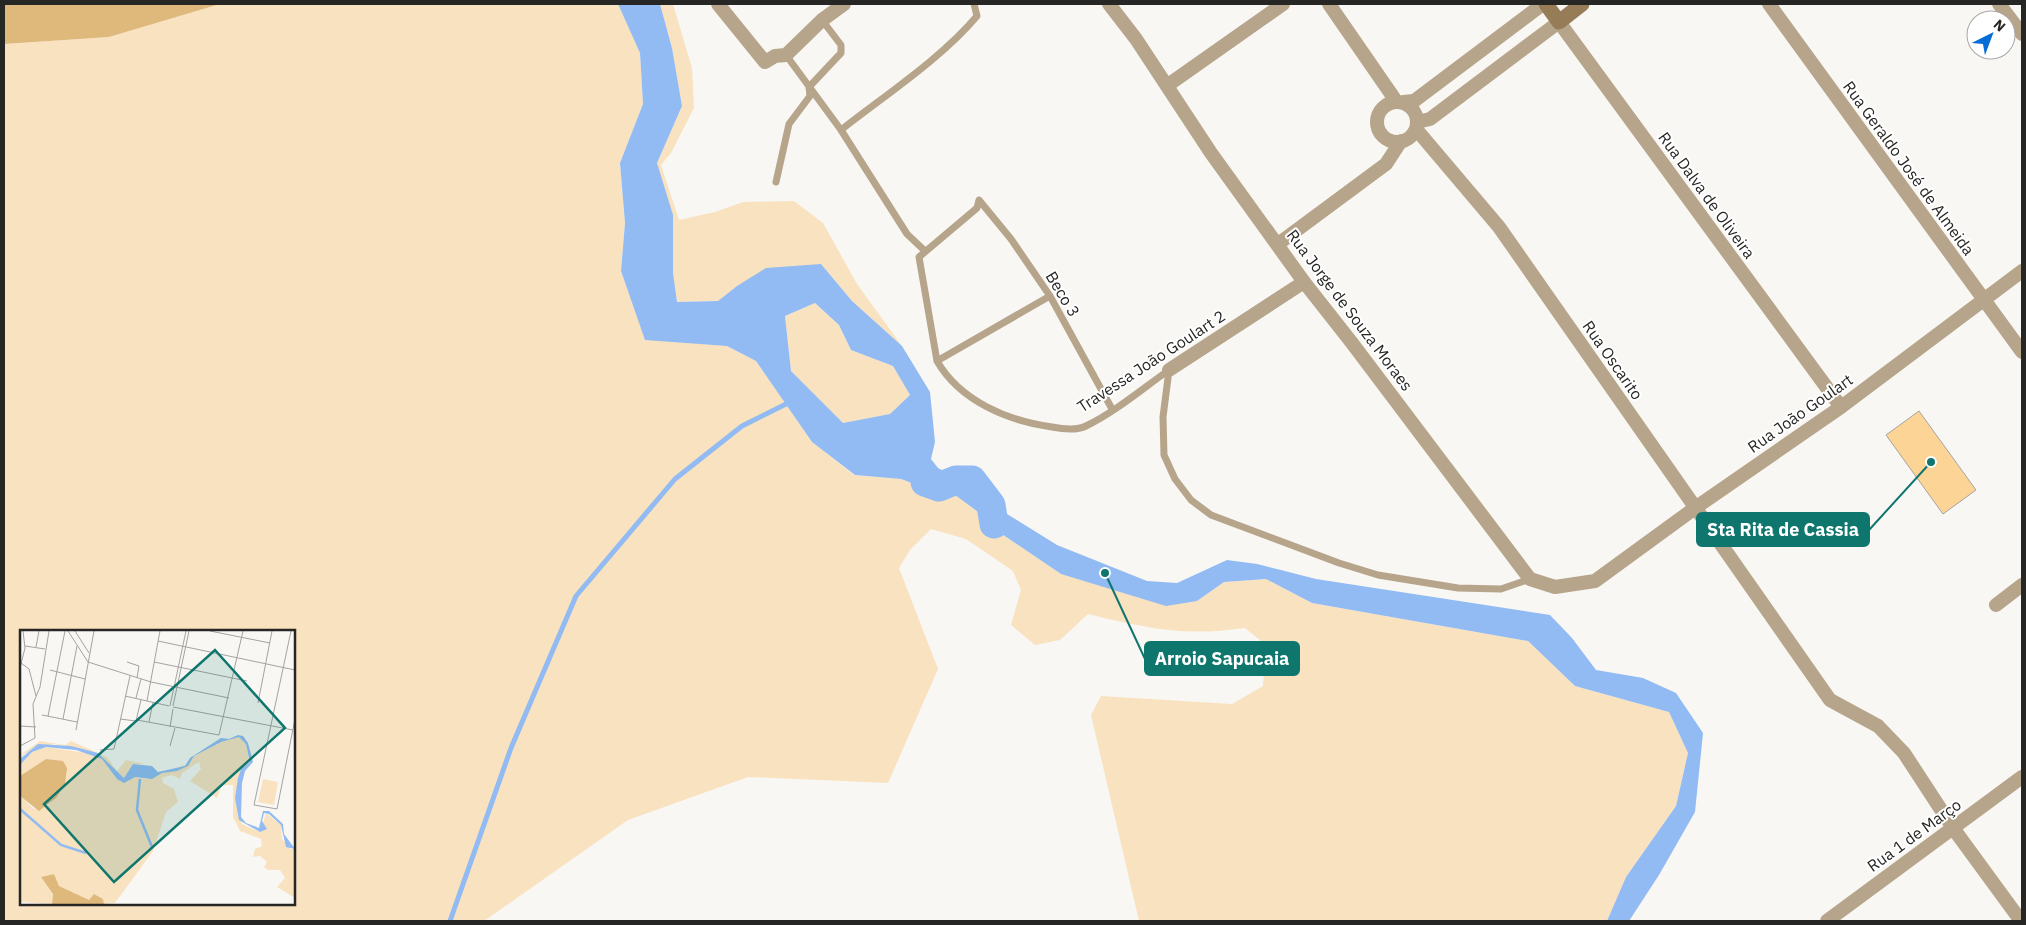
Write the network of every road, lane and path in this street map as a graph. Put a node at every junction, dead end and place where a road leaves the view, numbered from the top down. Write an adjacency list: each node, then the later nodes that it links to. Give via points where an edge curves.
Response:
1 (718, 4): 14 (street, via 765,62 775,56)
2 (844, 4): 11 (street)
3 (974, 4): 19 (lane, via 976,16 967,27)
4 (1109, 4): 15 (street, Rua Jorge de Souza Moraes)
5 (1283, 4): 15 (street)
6 (1330, 4): 17 (street)
7 (1545, 4): 12 (street, Rua Dalva de Oliveira); 17 (street, via 1414,101)
8 (1582, 4): 12 (street)
9 (1769, 4): 27 (street, Rua Geraldo José de Almeida)
10 (1999, 4): 13 (street)
11 (822, 20): 14 (street); 16 (lane, via 841,45 841,53)
12 (1559, 22): 18 (street); 31 (street, Rua Dalva de Oliveira)
13 (2022, 34)
14 (786, 55): 16 (lane)
15 (1168, 85): 22 (street, Rua Jorge de Souza Moraes, via 1211,153)
16 (809, 87): 19 (lane); 21 (lane, via 810,96 789,124)
17 (1399, 101): 18 (street, via 1414,110); 20 (street, via 1384,106 1377,117 1377,124 1388,140)
18 (1417, 126): 20 (street, via 1408,139); 33 (street, Rua Oscarito, via 1499,227)
19 (840, 130): 23 (lane, via 907,234)
20 (1401, 141): 22 (street, via 1386,164)
21 (776, 182)
22 (1278, 244): 25 (street, Rua Jorge de Souza Moraes)
23 (925, 251): 26 (lane, Beco 3, via 977,208 979,200 1011,239); 29 (lane, via 919,257)
24 (2022, 271): 27 (street, Rua João Goulart)
25 (1304, 282): 30 (street, Travessa João Goulart 2); 34 (street, Rua Jorge de Souza Moraes)
26 (1050, 296): 29 (lane); 32 (lane, Beco 3)
27 (1984, 301): 28 (street, Rua Geraldo José de Almeida); 31 (street, Rua João Goulart)
28 (2022, 352)
29 (937, 361): 32 (lane, Travessa João Goulart 2, via 945,375 966,393 1006,417 1065,429 1085,427)
30 (1169, 370): 32 (lane, Travessa João Goulart 2); 34 (lane, via 1164,455 1190,500 1212,515 1378,575 1458,588 1501,589)
31 (1841, 407): 33 (street, Rua João Goulart)
32 (1112, 409)
33 (1695, 508): 34 (street, Rua João Goulart, via 1595,581 1555,587); 38 (street, Rua Oscarito, via 1830,700 1878,726 1904,753)
34 (1530, 580)
35 (2022, 585): 36 (street)
36 (1996, 605)
37 (2022, 777): 38 (street, Rua 1 de Março)
38 (1953, 828): 39 (street, Rua 1 de Março); 40 (street, Rua Oscarito)
39 (1827, 921)
40 (2022, 921)

